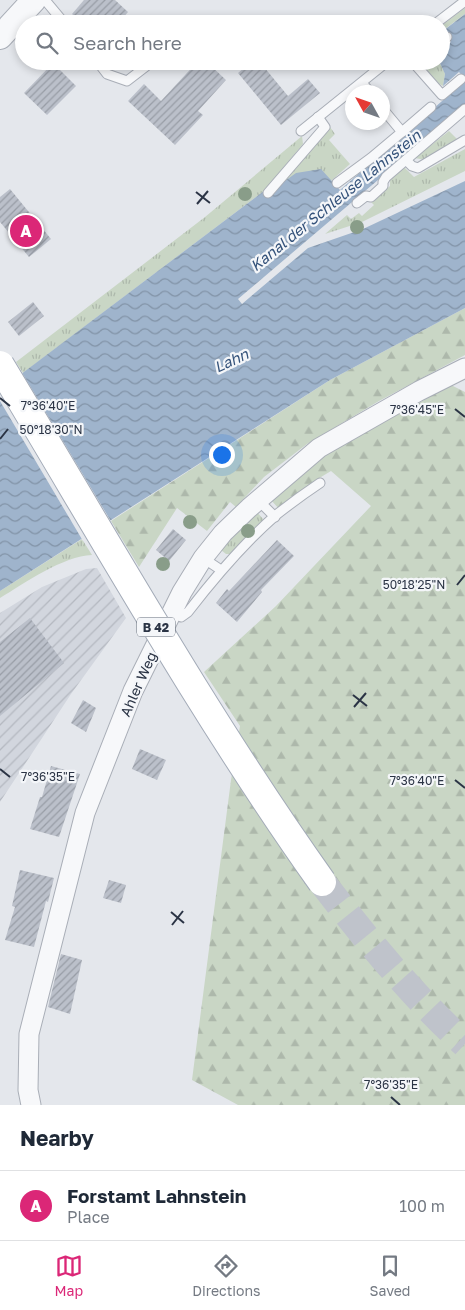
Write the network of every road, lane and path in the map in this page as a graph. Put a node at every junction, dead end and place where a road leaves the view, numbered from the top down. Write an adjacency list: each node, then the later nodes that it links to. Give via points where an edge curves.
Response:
1 (34, 0): 4 (street)
2 (45, 0): 5 (lane)
3 (465, 1): 6 (lane)
4 (20, 15)
5 (58, 15)
6 (447, 15)
7 (15, 21): 8 (street)
8 (0, 37)
9 (105, 70): 10 (lane, via 127,81)
10 (141, 70)
11 (377, 70): 14 (lane)
12 (420, 70): 13 (lane, via 442,95)
13 (461, 79)
14 (362, 82): 15 (lane); 18 (lane)
15 (364, 85)
16 (431, 107): 21 (lane)
17 (465, 109): 23 (lane)
18 (318, 117): 20 (lane); 25 (lane, via 325,127)
19 (390, 118): 21 (lane)
20 (301, 131)
21 (402, 132): 24 (lane)
22 (465, 140): 23 (lane, via 418,168)
23 (406, 160): 26 (lane, via 386,177 377,192)
24 (337, 183)
25 (268, 193)
26 (356, 203)
27 (0, 365): 35 (main road, B 42, bridge, via 180,667)
28 (465, 368): 30 (street, Ahler Weg, via 319,448)
29 (320, 483): 31 (lane)
30 (258, 500): 31 (lane); 32 (street, Ahler Weg, via 223,533)
31 (274, 517): 33 (lane)
32 (203, 558): 33 (lane); 34 (street, Ahler Weg)
33 (221, 570): 34 (lane, via 188,612 180,617)
34 (172, 612): 36 (street, Ahler Weg, via 133,691 85,813 29,1034 28,1090)
35 (322, 882)
36 (31, 1105)

